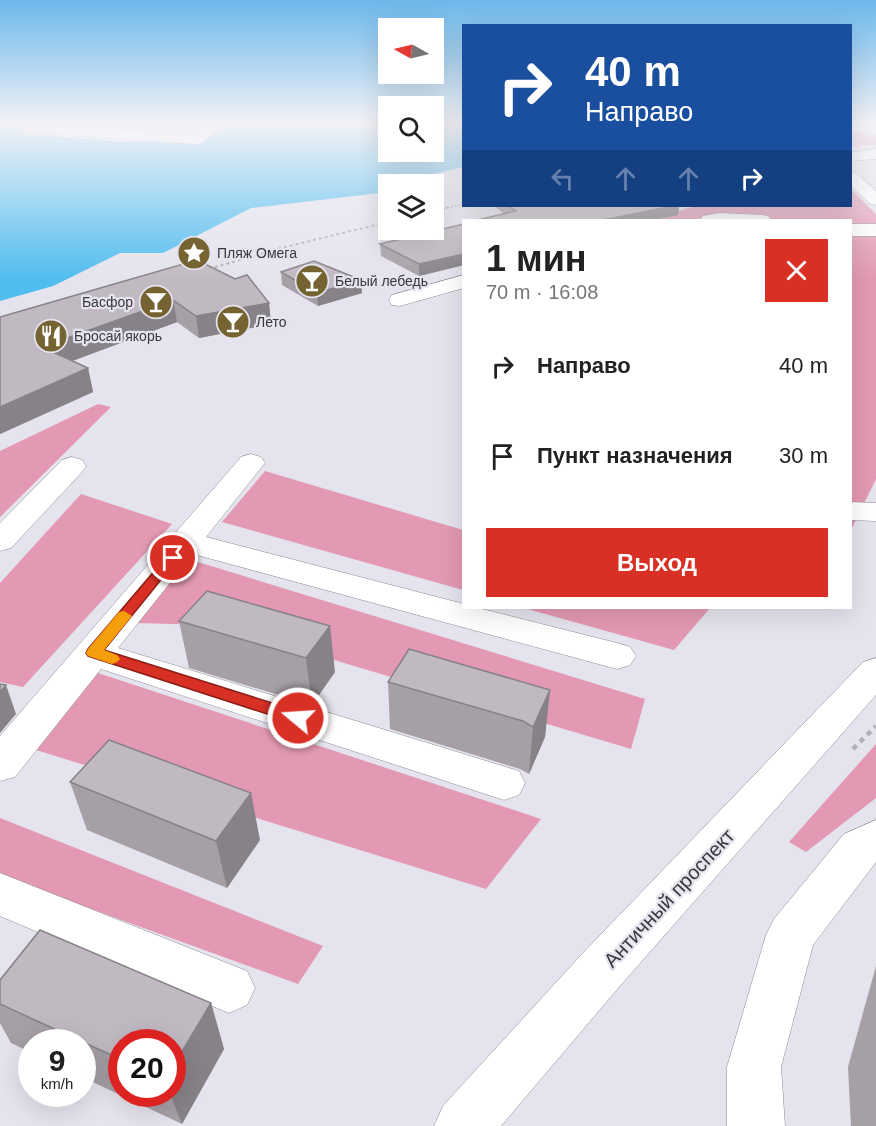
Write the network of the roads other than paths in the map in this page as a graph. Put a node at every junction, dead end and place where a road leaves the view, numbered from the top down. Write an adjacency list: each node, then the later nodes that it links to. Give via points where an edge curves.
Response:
1 (852, 178): 2 (street)
2 (876, 200)
3 (714, 219): 4 (street)
4 (740, 219)
5 (852, 230): 6 (street)
6 (876, 230)
7 (462, 282): 8 (street)
8 (400, 300)
9 (251, 463): 14 (street)
10 (72, 466): 13 (street)
11 (852, 511): 12 (street)
12 (876, 512)
13 (0, 542)
14 (186, 542): 15 (street); 16 (street)
15 (93, 653): 18 (street); 19 (street)
16 (617, 656)
17 (876, 671): 23 (street, Античный проспект, via 601,970)
18 (0, 765)
19 (504, 783)
20 (876, 839): 24 (street, via 860,848 791,935 754,1067)
21 (0, 894): 22 (street)
22 (229, 988)
23 (464, 1126)
24 (756, 1126)

